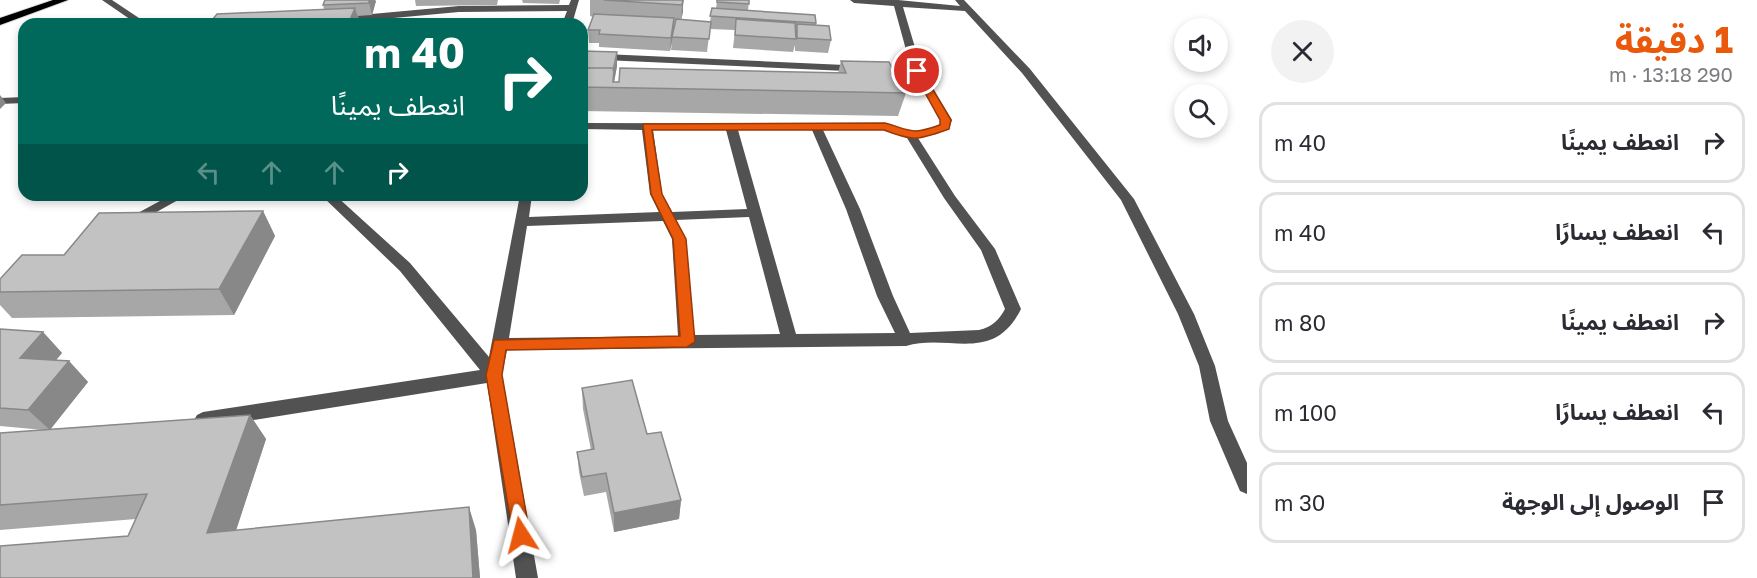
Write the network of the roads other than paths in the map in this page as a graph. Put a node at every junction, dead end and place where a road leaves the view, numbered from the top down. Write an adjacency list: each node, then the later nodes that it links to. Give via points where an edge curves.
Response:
1 (31, 0): 8 (highway)
2 (63, 0): 11 (highway)
3 (106, 0): 9 (street)
4 (854, 0): 5 (street)
5 (898, 3): 7 (street); 13 (street)
6 (573, 4): 10 (street)
7 (963, 4): 34 (street, via 1026,71 1127,199 1208,366 1219,421)
8 (0, 11)
9 (134, 18)
10 (363, 18)
11 (0, 22)
12 (588, 56): 13 (street)
13 (917, 71): 20 (street, via 942,112 945,126)
14 (18, 100): 15 (street)
15 (0, 101)
16 (588, 126): 17 (street)
17 (647, 126): 18 (street); 25 (street, via 655,186)
18 (731, 127): 19 (street); 24 (street)
19 (816, 128): 20 (street, via 885,127); 28 (street)
20 (911, 136): 28 (street, via 988,249 1013,309 1008,321 992,335)
21 (169, 201): 27 (street)
22 (334, 201): 32 (street, via 405,267)
23 (525, 201): 26 (street)
24 (755, 213): 25 (street); 29 (street)
25 (665, 215): 26 (street); 30 (street, via 679,239)
26 (521, 222): 31 (street)
27 (113, 229)
28 (906, 340): 29 (street)
29 (790, 341): 30 (street)
30 (687, 342): 31 (street)
31 (499, 344): 32 (street)
32 (494, 375): 33 (street); 35 (street)
33 (183, 423)
34 (1247, 485)
35 (527, 578)

